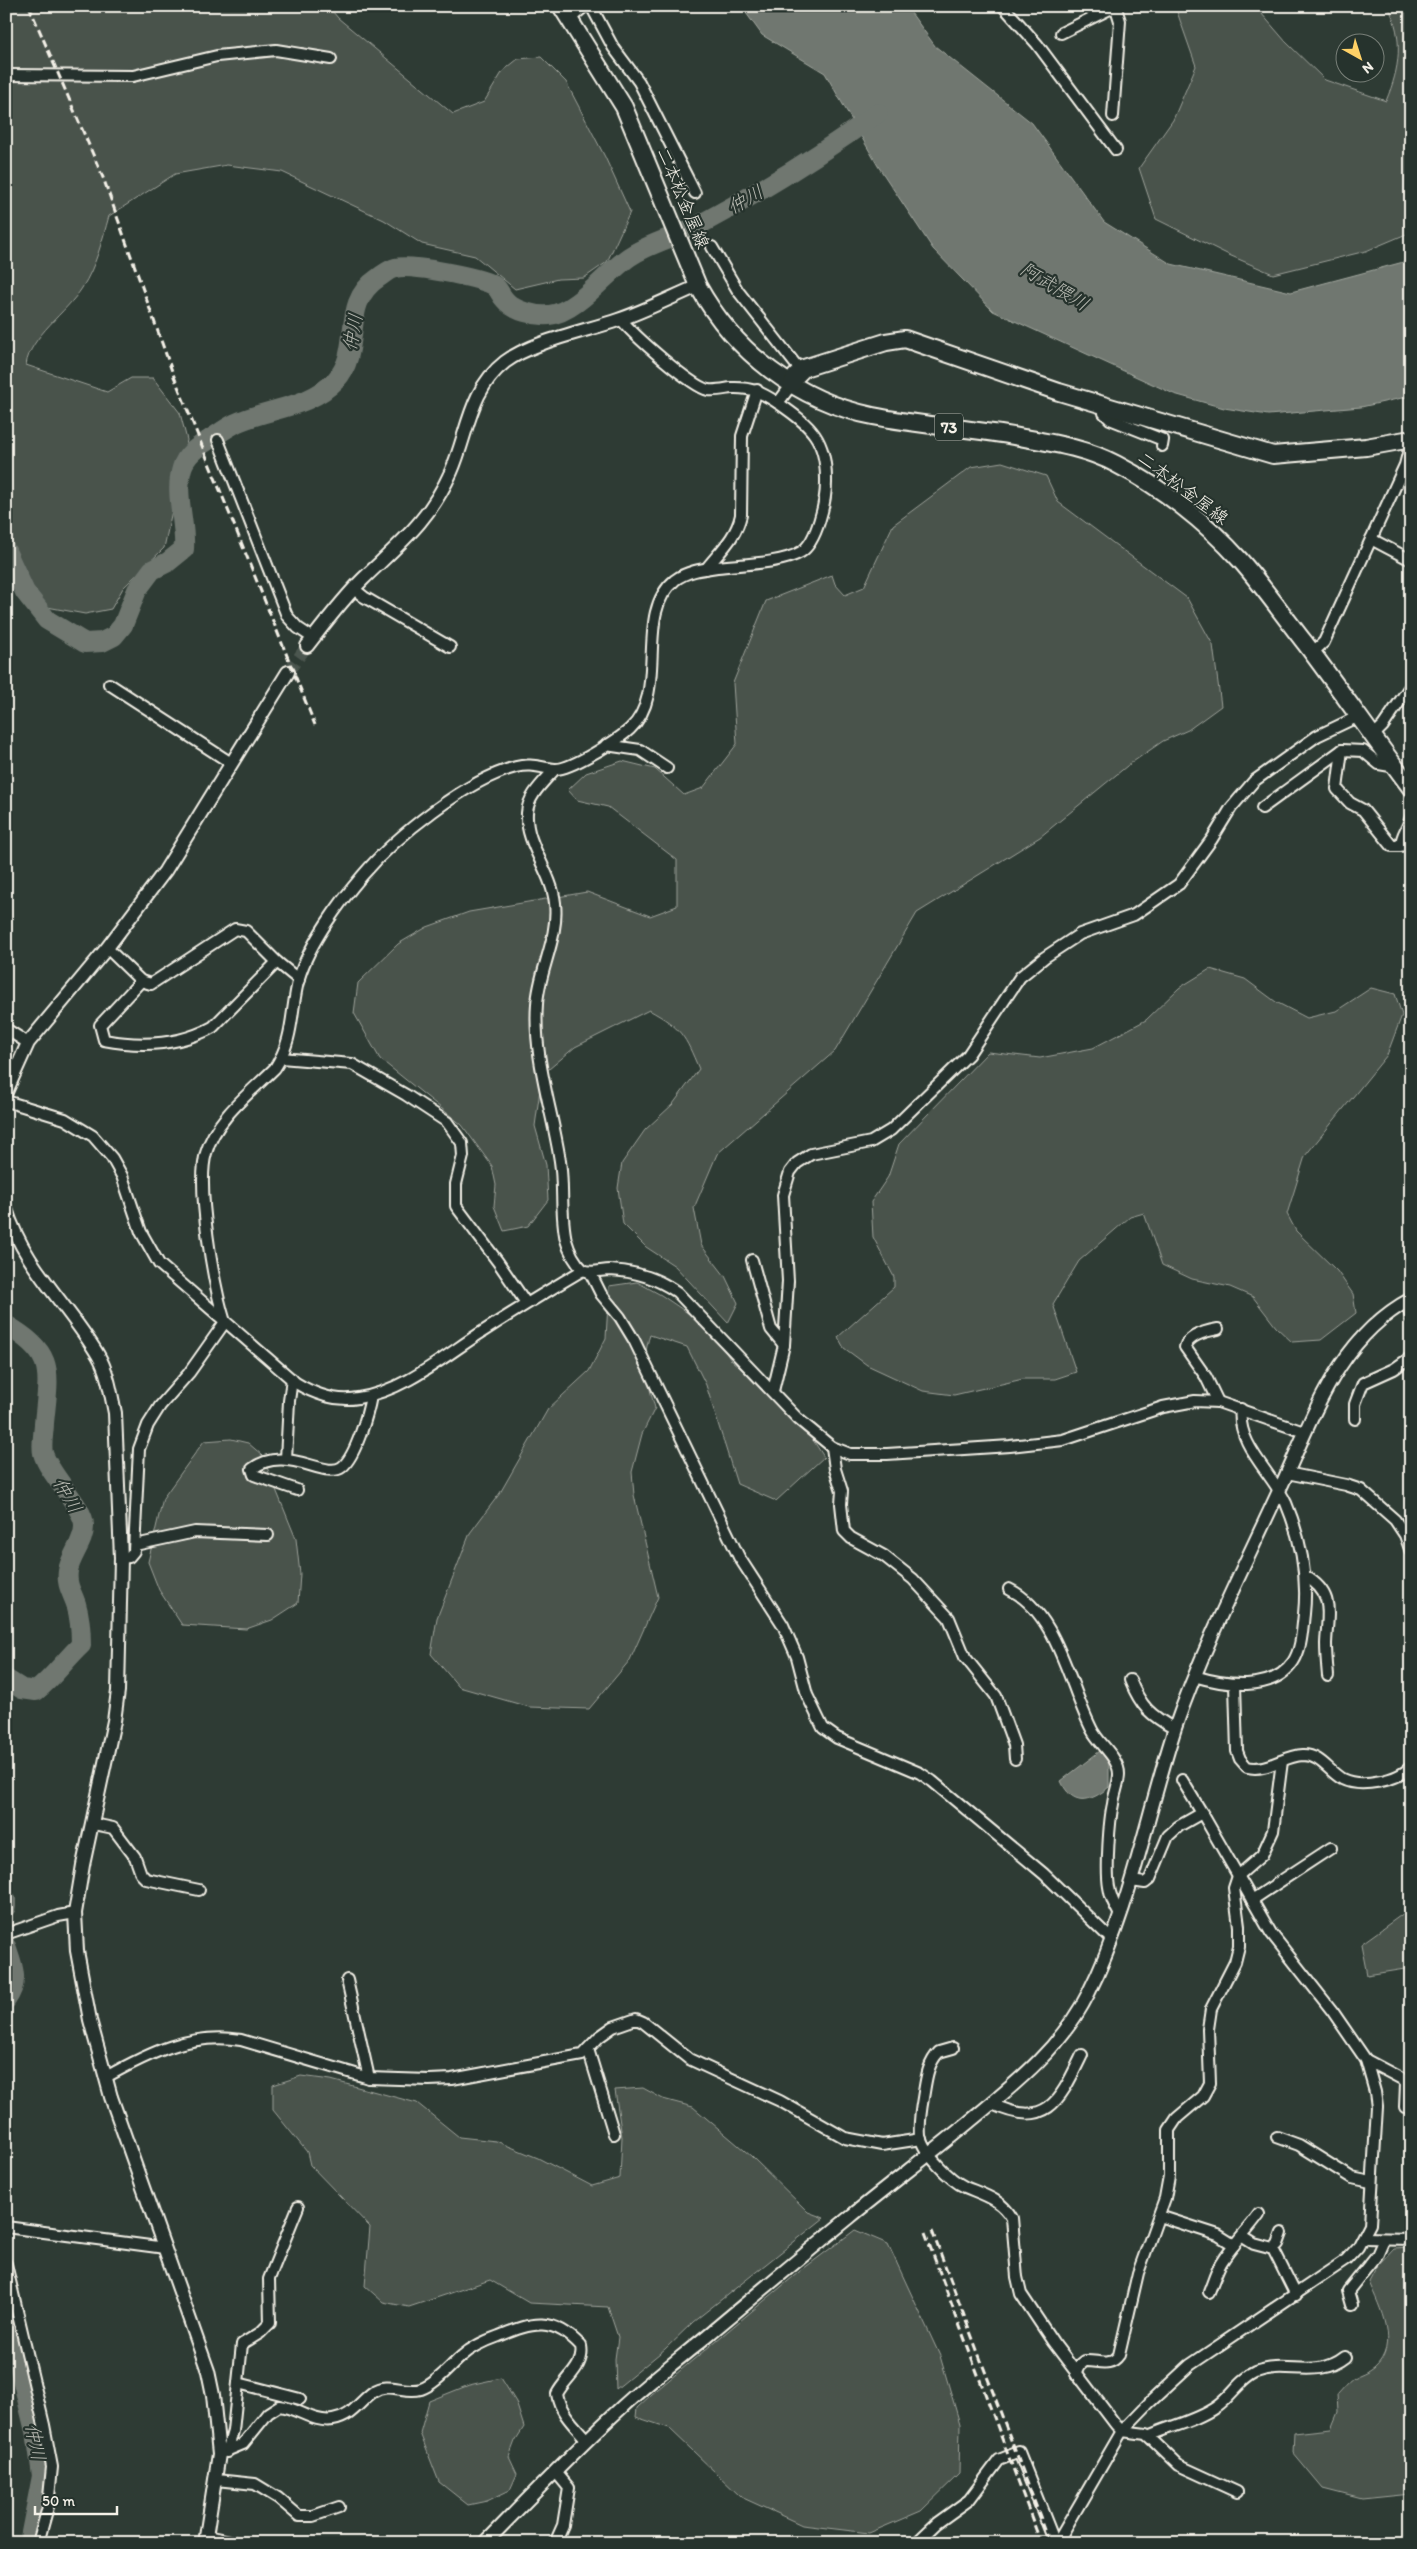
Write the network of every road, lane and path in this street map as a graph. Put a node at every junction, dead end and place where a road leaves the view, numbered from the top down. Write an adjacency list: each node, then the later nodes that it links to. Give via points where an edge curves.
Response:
1 (585, 6): 5 (street)
2 (591, 6): 11 (street, via 613,47 639,82)
3 (1003, 6): 10 (street, via 1036,44)
4 (1116, 7): 6 (street); 9 (street, via 1120,21)
5 (566, 12): 13 (main road, 二本松金屋線 / 73, via 624,107)
6 (1061, 33)
7 (331, 59): 8 (street, via 276,50 217,56 133,76)
8 (6, 75)
9 (1114, 116)
10 (1116, 150)
11 (695, 193)
12 (712, 247): 15 (street, via 738,291)
13 (698, 286): 14 (street); 16 (main road, 二本松金屋線 / 73, via 724,326 770,371)
14 (620, 319): 17 (street, via 639,339 706,389 746,387); 26 (street, via 530,349 496,370 476,399 457,458 440,495 414,532)
15 (800, 370): 16 (main road); 19 (main road, via 886,342 906,339)
16 (792, 384): 18 (street); 29 (main road, 二本松金屋線 / 73, via 843,408 873,416 1066,445 1116,464 1168,497 1224,543 1257,580)
17 (757, 390): 18 (street); 25 (street, via 742,436 738,528)
18 (778, 403): 25 (street, via 812,429 825,459 826,488 813,537 804,549 790,556)
19 (1104, 405): 21 (main road, via 1273,455); 22 (street, via 1104,413 1110,420 1163,440)
20 (218, 440): 27 (street, via 287,616)
21 (1411, 441): 23 (street, via 1405,465)
22 (1162, 446)
23 (1371, 539): 24 (street); 29 (street, via 1324,642)
24 (1411, 560)
25 (706, 569): 35 (street, via 681,576 666,590 655,617 651,683 644,708 630,729)
26 (354, 589): 27 (street); 28 (street)
27 (310, 642)
28 (450, 647)
29 (1312, 653): 33 (main road, 二本松金屋線 / 73)
30 (288, 672): 37 (street)
31 (109, 684): 37 (street)
32 (1411, 685): 34 (street)
33 (1359, 716): 34 (main road, 二本松金屋線 / 73); 61 (street, via 1317,736 1254,781 1231,808 1179,884 1134,915 1080,934 1020,977 968,1054 891,1130 871,1142 811,1154 797,1163 790,1172 783,1195 788,1281)
34 (1373, 736): 39 (main road, 二本松金屋線 / 73)
35 (606, 744): 38 (street, via 640,750); 40 (street, via 572,765)
36 (1342, 750): 39 (street, via 1363,751 1379,764); 42 (street); 43 (street, via 1337,789 1350,803 1363,810 1392,846 1401,846 1401,835 1409,826)
37 (231, 764): 44 (street, via 170,863)
38 (667, 768)
39 (1396, 768): 41 (main road, 二本松金屋線 / 73)
40 (555, 769): 46 (street, via 529,764 496,773 447,802 411,830 363,875 350,892 313,945); 55 (street, via 534,794 527,810 528,826 556,904 537,1002 537,1039 560,1163 566,1240 574,1258)
41 (1411, 788)
42 (1262, 808)
43 (1411, 817)
44 (107, 948): 47 (street); 49 (street)
45 (277, 962): 46 (street); 47 (street, via 246,931 235,929 151,984); 47 (street, via 213,1026 203,1032 186,1039 151,1044 104,1040 100,1025)
46 (298, 980): 50 (street, via 288,1043)
47 (141, 981)
48 (6, 1029): 49 (street)
49 (28, 1043): 51 (street)
50 (281, 1058): 57 (street, via 352,1064 447,1122 462,1142 456,1206); 59 (street, via 224,1121 206,1154 205,1207 216,1291)
51 (6, 1092)
52 (6, 1101): 59 (street, via 65,1119 93,1136 122,1176 141,1232 159,1264)
53 (6, 1210): 78 (street, via 28,1258 99,1356 107,1378 115,1414)
54 (752, 1260): 61 (street, via 771,1330)
55 (586, 1271): 57 (street); 64 (street, via 640,1274 669,1286); 100 (street, via 634,1340 739,1557 783,1625 797,1657 807,1695 823,1728 837,1738 932,1780 1044,1874)
56 (1409, 1300): 58 (street); 69 (street, via 1372,1325 1357,1340)
57 (526, 1303): 65 (street, via 398,1387)
58 (1411, 1318)
59 (225, 1322): 63 (street); 76 (street, via 189,1373 160,1406 142,1441)
60 (1218, 1329): 66 (street, via 1201,1333 1185,1347)
61 (784, 1345): 64 (street)
62 (1411, 1357): 68 (street, via 1362,1383 1355,1404)
63 (292, 1379): 65 (street, via 311,1392 330,1397 356,1399); 71 (street)
64 (773, 1391): 70 (street, via 798,1419)
65 (371, 1396): 71 (street, via 353,1449 342,1467 332,1470)
66 (1218, 1402): 67 (street); 70 (street, via 1177,1404 1062,1440 861,1455)
67 (1241, 1409): 69 (street); 74 (street, via 1242,1432)
68 (1355, 1419)
69 (1304, 1432): 72 (street)
70 (832, 1447): 86 (street, via 842,1491 844,1531 913,1579 949,1618 965,1657 996,1696 1014,1745)
71 (286, 1459): 73 (street, via 256,1466 252,1469 254,1475)
72 (1287, 1473): 74 (street); 77 (street, via 1346,1484 1360,1490 1395,1520 1405,1534)
73 (297, 1490)
74 (1280, 1491): 79 (street, via 1294,1525); 81 (street)
75 (268, 1535): 76 (street, via 195,1532)
76 (134, 1545): 78 (street, via 132,1554)
77 (1411, 1552)
78 (121, 1558): 91 (street, via 118,1692)
79 (1305, 1576): 82 (street, via 1320,1586 1329,1607); 84 (street, via 1302,1636 1292,1664 1272,1678)
80 (1009, 1589): 98 (street, via 1035,1610 1048,1630 1092,1730 1118,1765 1111,1816 1108,1886)
81 (1194, 1676): 84 (street); 85 (street)
82 (1328, 1676)
83 (1130, 1680): 85 (street, via 1137,1698 1149,1714)
84 (1234, 1686): 87 (street, via 1240,1759 1247,1767 1253,1768)
85 (1175, 1729): 94 (street)
86 (1015, 1759)
87 (1282, 1761): 88 (street, via 1301,1755 1314,1757 1343,1779 1367,1783 1397,1777); 93 (street, via 1273,1830 1262,1855)
88 (1411, 1766)
89 (1182, 1780): 90 (street)
90 (1202, 1813): 93 (street); 94 (street, via 1183,1822 1168,1836 1150,1879)
91 (94, 1824): 95 (street, via 113,1828 135,1857 140,1874 146,1879); 97 (street)
92 (1331, 1848): 96 (street)
93 (1238, 1876): 96 (street); 117 (street, via 1234,1888 1239,1946 1235,1962 1211,2009 1208,2029 1210,2083 1203,2096 1177,2118 1169,2130 1169,2176)
94 (1131, 1882): 98 (street)
95 (199, 1890)
96 (1252, 1900): 105 (street, via 1271,1933)
97 (75, 1913): 99 (street); 106 (street, via 82,1982)
98 (1120, 1914): 100 (street)
99 (6, 1934)
100 (1112, 1940): 109 (street, via 1082,2006 1058,2041)
101 (347, 1980): 107 (street)
102 (953, 2048): 112 (street, via 939,2052 929,2067 922,2101)
103 (588, 2049): 107 (street, via 578,2056 452,2079); 110 (street); 112 (street, via 613,2027 636,2019 689,2059 780,2102 845,2138 882,2145)
104 (1082, 2055): 109 (street, via 1065,2089 1049,2109 1039,2113 1009,2112)
105 (1366, 2060): 108 (street, via 1402,2080 1406,2086 1406,2107); 114 (street, via 1376,2107)
106 (106, 2076): 107 (street, via 144,2056 180,2043 220,2036); 125 (street)
107 (369, 2078)
108 (1411, 2102)
109 (992, 2104): 113 (street)
110 (614, 2134)
111 (1277, 2137): 114 (street, via 1299,2145 1352,2178)
112 (921, 2140): 113 (street)
113 (931, 2154): 132 (street, via 945,2174 1007,2210 1012,2218 1017,2277 1022,2294); 137 (street, via 850,2217)
114 (1371, 2182): 121 (street, via 1370,2224)
115 (298, 2207): 133 (street, via 269,2279 270,2323 242,2344)
116 (1260, 2214): 120 (street)
117 (1159, 2216): 124 (street, via 1218,2236); 132 (street, via 1146,2244 1119,2355 1109,2363 1085,2361)
118 (6, 2227): 125 (street)
119 (1282, 2233): 126 (street)
120 (1243, 2237): 124 (street); 126 (street)
121 (1364, 2238): 122 (street); 129 (street, via 1346,2260)
122 (1384, 2239): 123 (street); 130 (street, via 1377,2255 1348,2291)
123 (1411, 2240)
124 (1234, 2245): 128 (street, via 1220,2265)
125 (164, 2248): 138 (street, via 208,2370)
126 (1273, 2249): 129 (street)
127 (6, 2264): 144 (street, via 52,2467 48,2507)
128 (1208, 2292)
129 (1296, 2295): 135 (street, via 1190,2365)
130 (1352, 2305)
131 (1345, 2357): 136 (street, via 1322,2369 1257,2372 1215,2408)
132 (1076, 2374): 135 (street)
133 (238, 2383): 134 (street); 138 (street, via 234,2431)
134 (300, 2399)
135 (1122, 2431): 136 (street); 149 (street)
136 (1148, 2436): 141 (street, via 1178,2464)
137 (587, 2440): 138 (street, via 559,2404 557,2394 578,2366 581,2346 558,2328 529,2323 476,2346 420,2390 394,2386 383,2388 372,2392 356,2410 334,2420 311,2418 279,2406 268,2413 242,2444); 139 (street)
138 (223, 2453): 140 (street)
139 (555, 2471): 146 (street); 147 (street, via 568,2488 563,2525)
140 (216, 2480): 142 (street, via 255,2484 299,2516 313,2516); 143 (street)
141 (1237, 2492)
142 (340, 2507)
143 (206, 2540): 145 (street)
144 (38, 2543)
145 (241, 2543)
146 (485, 2543)
147 (555, 2543)
148 (916, 2543): 149 (street, via 969,2500 999,2460 1019,2452)
149 (1056, 2543)

